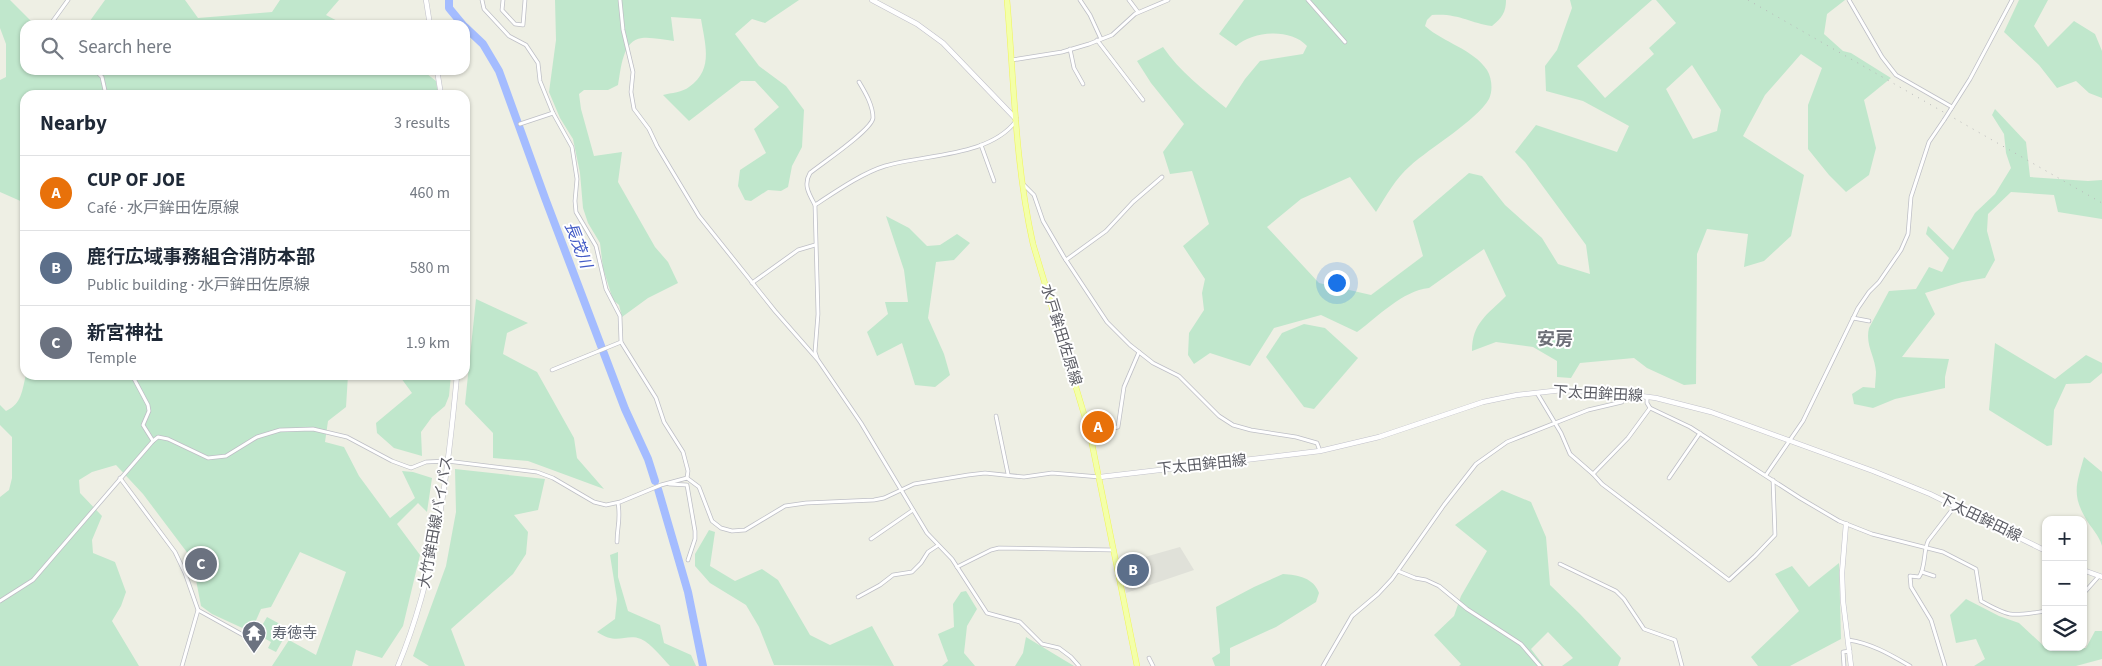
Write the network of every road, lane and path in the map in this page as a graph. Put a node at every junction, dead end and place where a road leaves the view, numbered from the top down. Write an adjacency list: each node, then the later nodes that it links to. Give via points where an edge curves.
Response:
1 (68, 0): 16 (street)
2 (426, 0): 17 (main road)
3 (482, 0): 30 (street, via 484,9 509,36 526,44 535,56)
4 (503, 0): 5 (street, via 502,10 516,24 523,25)
5 (525, 0)
6 (620, 0): 40 (street, via 633,72 631,92 634,109 699,216)
7 (872, 0): 31 (main road, via 934,35)
8 (1007, 0): 21 (main road, 水戸鉾田佐原線)
9 (1080, 0): 18 (street, via 1090,15)
10 (1129, 0): 15 (street)
11 (1168, 0): 15 (street)
12 (1308, 0): 19 (street)
13 (1849, 0): 29 (street, via 1882,58 1896,75)
14 (2012, 0): 29 (street, via 1975,71)
15 (1138, 12): 18 (street, via 1112,35)
16 (54, 20)
17 (429, 20)
18 (1099, 40): 20 (street); 28 (street)
19 (1345, 42)
20 (1070, 49): 21 (street); 25 (street, via 1074,68)
21 (1012, 60): 31 (main road, 水戸鉾田佐原線)
22 (100, 75): 26 (street)
23 (438, 75): 27 (main road)
24 (859, 82): 37 (street, via 869,100 872,123 810,173 806,179 807,189)
25 (1084, 84)
26 (105, 90)
27 (440, 90)
28 (1143, 100)
29 (1951, 108): 41 (street, bridge, via 1929,142 1911,197 1908,234 1901,250)
30 (553, 113): 32 (street); 43 (street, via 572,147 577,179 576,212 596,246 606,289 620,316)
31 (1016, 120): 33 (street, via 1000,135); 36 (main road, 水戸鉾田佐原線)
32 (520, 124)
33 (981, 145): 35 (street); 37 (street, via 884,166)
34 (1162, 177): 39 (street, via 1106,231)
35 (994, 180)
36 (1022, 184): 39 (street, via 1032,192 1043,221); 56 (main road, 水戸鉾田佐原線, via 1033,244)
37 (815, 205): 38 (street)
38 (816, 246): 40 (street, via 798,250); 45 (street, via 818,314 815,352)
39 (1066, 260): 44 (street, via 1107,322)
40 (752, 283): 45 (street)
41 (1853, 318): 42 (street); 58 (street, via 1803,422)
42 (1869, 322)
43 (621, 342): 46 (street); 66 (street, via 656,398 664,422 682,452)
44 (1138, 352): 56 (street, via 1124,387 1118,427); 59 (street, via 1179,376 1219,416 1234,425 1316,443)
45 (818, 360): 70 (street)
46 (552, 370)
47 (135, 380): 57 (street, via 148,405 143,425)
48 (457, 380): 60 (main road, 大竹鉾田線バイパス)
49 (1537, 392): 50 (main road, 下太田鉾田線, via 1562,390); 54 (street); 59 (main road, 下太田鉾田線, via 1482,402 1406,430)
50 (1625, 394): 51 (main road, 下太田鉾田線); 54 (street, via 1622,402)
51 (1647, 396): 52 (street); 58 (main road, 下太田鉾田線, via 1711,412)
52 (1650, 408): 55 (street); 62 (street, via 1628,438)
53 (996, 416): 61 (street)
54 (1555, 422): 62 (street, via 1570,454); 85 (street, via 1507,442 1476,464)
55 (1700, 433): 63 (street); 67 (street)
56 (1090, 434): 64 (main road, 水戸鉾田佐原線)
57 (153, 440): 60 (street, via 158,437 168,439 208,458 226,456 257,437 280,430 313,429 347,437 411,468 426,462); 65 (street)
58 (1789, 440): 63 (street); 72 (main road, 下太田鉾田線, via 1898,480)
59 (1320, 451): 64 (main road, 下太田鉾田線)
60 (447, 461): 71 (street, via 537,472 594,502); 99 (main road, 大竹鉾田線バイパス, via 431,563 417,615)
61 (1008, 474): 64 (street, via 1024,477 1060,473); 70 (street, via 926,481)
62 (1593, 474): 68 (street, via 1728,580 1774,535)
63 (1766, 475): 68 (street)
64 (1100, 477): 80 (main road, 水戸鉾田佐原線)
65 (120, 478): 91 (street, via 33,580); 92 (street, via 175,552)
66 (687, 478): 69 (street); 70 (street, via 699,486 712,521 721,528 737,532 785,506 874,500)
67 (1669, 478)
68 (1773, 480): 74 (street)
69 (668, 484): 71 (street); 81 (street, via 687,485 695,531)
70 (901, 490): 73 (street)
71 (618, 503): 76 (street, via 621,518)
72 (1956, 506): 78 (street); 79 (main road, 下太田鉾田線)
73 (913, 510): 75 (street); 77 (street)
74 (1846, 524): 78 (street); 95 (main road, via 1842,573)
75 (871, 539)
76 (617, 542)
77 (937, 546): 83 (street); 90 (street, via 912,572 893,575)
78 (1925, 547): 86 (street); 93 (street, via 1943,552 1976,569 1981,601 2002,613 2021,615)
79 (2042, 549)
80 (1114, 550): 83 (street, via 999,548); 101 (main road, 水戸鉾田佐原線)
81 (688, 560)
82 (1560, 564): 105 (street, via 1616,591 1644,629 1675,640)
83 (957, 567): 100 (street, via 987,613 1020,622 1042,644 1059,648)
84 (2087, 571): 88 (main road)
85 (1398, 572): 103 (street, via 1382,591 1352,616); 104 (street, via 1439,586 1467,609 1521,644)
86 (1922, 572): 87 (street); 109 (street, via 1919,577 1910,576 1911,587 1931,620)
87 (1934, 576)
88 (2100, 576): 89 (street)
89 (2087, 590)
90 (858, 597)
91 (0, 600)
92 (198, 610): 94 (street); 98 (street)
93 (2042, 612)
94 (243, 635)
95 (1848, 640): 96 (main road); 108 (street, via 1863,642 1885,654 1894,655)
96 (1850, 651): 106 (street, via 1843,652); 107 (main road)
97 (1149, 658): 102 (street)
98 (182, 666)
99 (398, 666)
100 (1079, 666)
101 (1137, 666)
102 (1153, 666)
103 (1323, 666)
104 (1540, 666)
105 (1682, 666)
106 (1844, 666)
107 (1851, 666)
108 (1910, 666)
109 (1945, 666)

